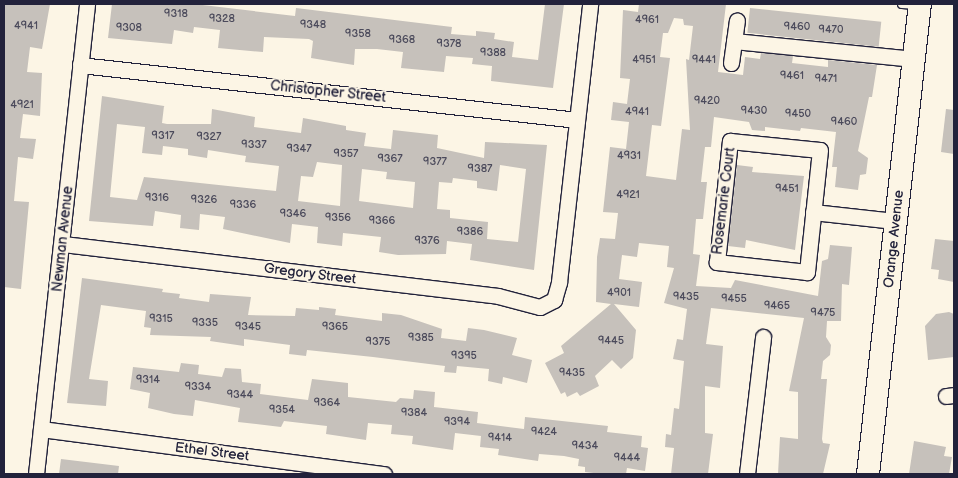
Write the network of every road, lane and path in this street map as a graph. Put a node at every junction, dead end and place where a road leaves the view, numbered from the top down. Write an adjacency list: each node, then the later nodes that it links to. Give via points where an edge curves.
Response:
1 (87, 4): 8 (street, Newman Avenue)
2 (590, 4): 9 (street)
3 (914, 4): 6 (main road, Orange Avenue)
4 (737, 20): 5 (street)
5 (734, 41): 6 (street); 7 (street)
6 (914, 59): 11 (main road, Orange Avenue)
7 (731, 63)
8 (80, 65): 9 (street, Christopher Street); 12 (street, Newman Avenue)
9 (576, 120): 12 (street, Gregory Street, via 559,282 554,300 540,307 498,296)
10 (813, 212): 10 (street, Rosemarie Court, via 820,150 730,141 717,262 807,272); 11 (street)
11 (895, 222): 18 (main road, Orange Avenue)
12 (63, 244): 14 (street, Newman Avenue)
13 (763, 336): 17 (street)
14 (41, 429): 15 (street, Newman Avenue); 16 (street, Ethel Street)
15 (36, 474)
16 (384, 474)
17 (747, 474)
18 (868, 474)

